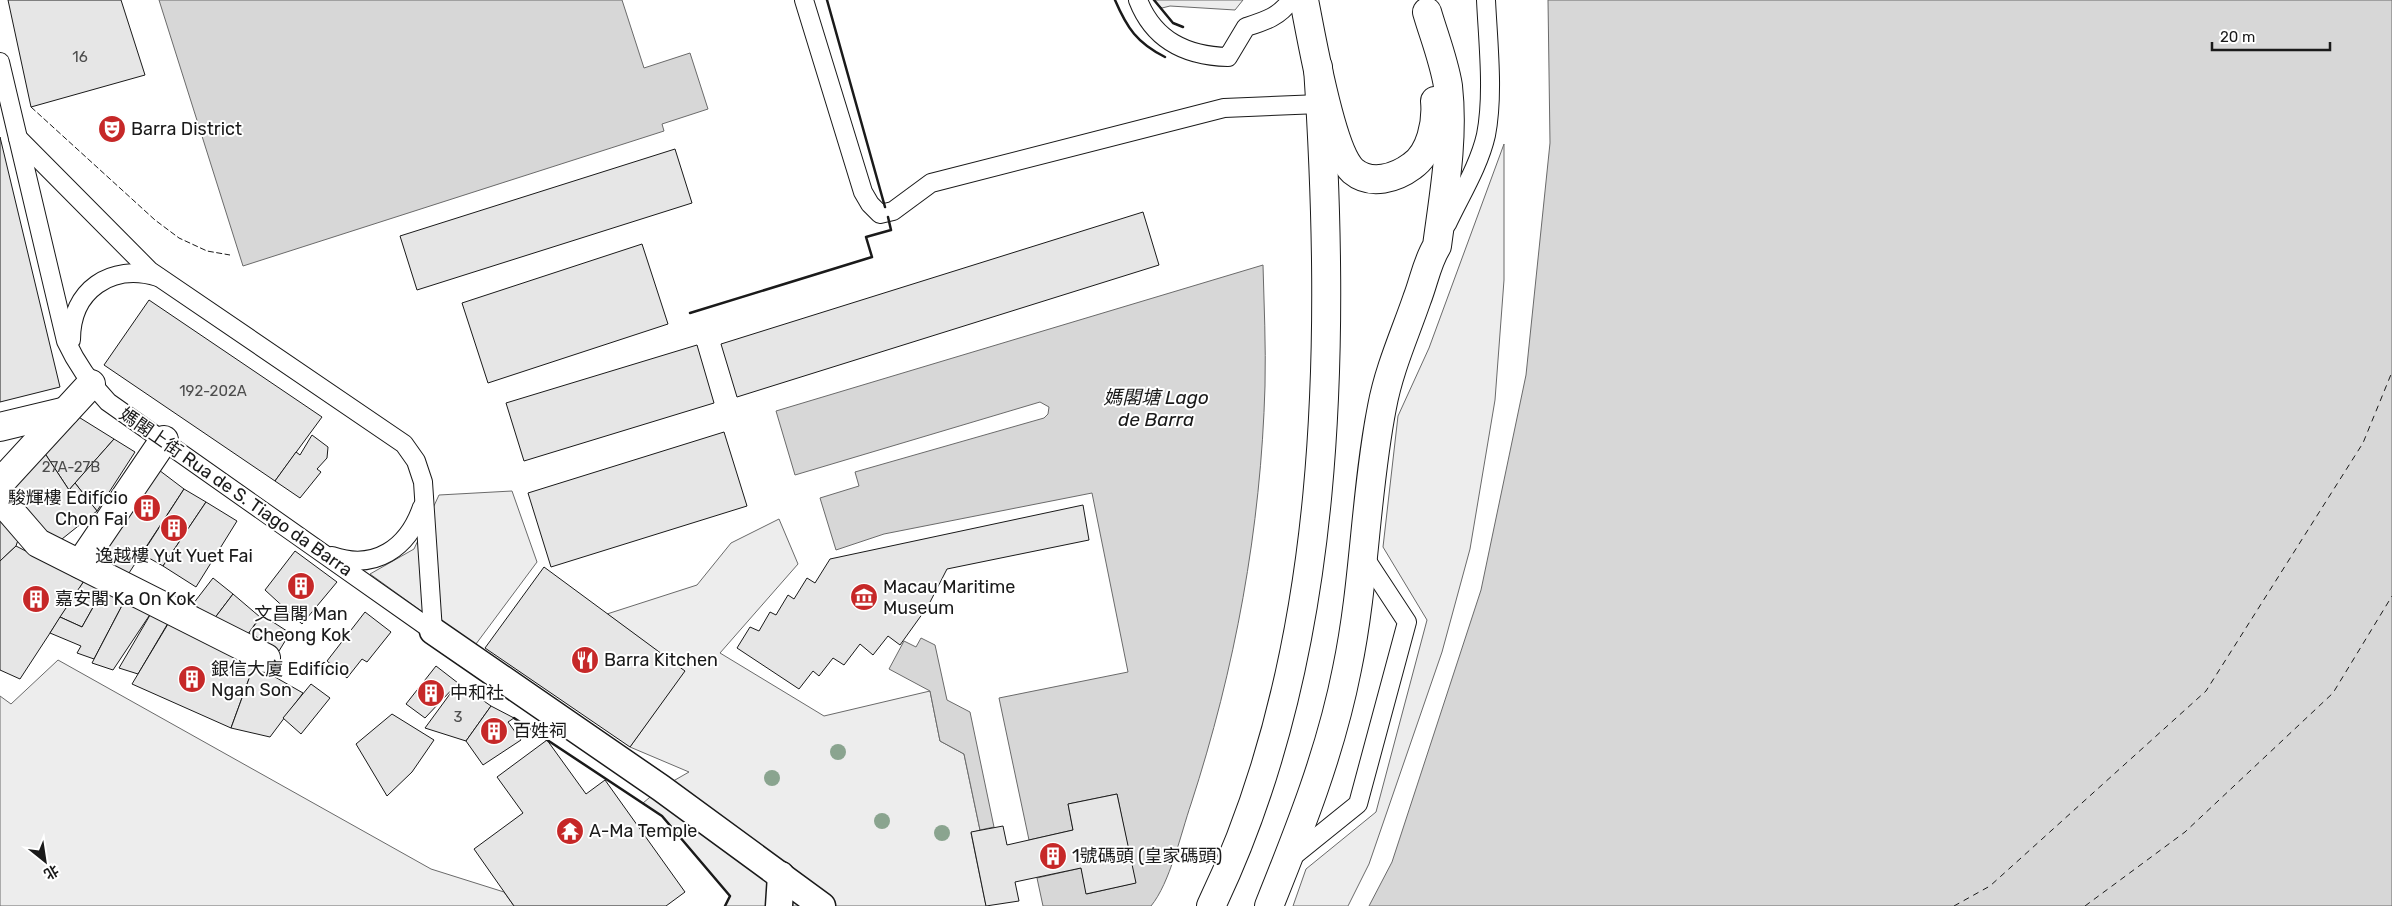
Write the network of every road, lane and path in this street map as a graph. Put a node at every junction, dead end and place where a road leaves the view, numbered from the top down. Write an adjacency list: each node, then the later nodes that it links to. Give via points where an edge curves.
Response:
1 (804, 0): 11 (lane, via 863,192 880,214 893,211 931,183 1214,110)
2 (1138, 0): 3 (lane, via 1172,44 1187,52 1228,58 1246,28 1274,18)
3 (1291, 0)
4 (1304, 0): 9 (main road)
5 (1476, 0): 10 (lane)
6 (1486, 0): 10 (lane)
7 (1427, 6): 9 (main road, via 1436,116 1428,146 1416,164 1399,176 1363,177 1352,170 1334,133); 13 (main road, via 1447,84 1450,119 1450,148)
8 (0, 62): 12 (lane, 媽閣上街 Rua de S. Tiago da Barra)
9 (1318, 67): 11 (main road)
10 (1490, 72): 13 (lane, via 1483,143)
11 (1320, 104): 31 (main road, via 1324,201 1324,368 1317,491 1307,578 1274,739 1247,820)
12 (18, 137): 14 (lane, via 150,271); 15 (lane, 媽閣上街 Rua de S. Tiago da Barra, via 66,341)
13 (1437, 246): 23 (main road, via 1431,254 1399,345 1382,406)
14 (161, 278): 15 (lane, via 142,272 122,273 104,279 89,291 71,325 72,345); 19 (lane, via 404,444)
15 (84, 374): 16 (main road); 18 (lane, 媽閣上街 Rua de S. Tiago da Barra, via 108,402)
16 (66, 411): 17 (main road); 20 (main road)
17 (0, 427)
18 (164, 440): 22 (lane, 媽閣上街 Rua de S. Tiago da Barra); 24 (main road)
19 (424, 482): 22 (lane, via 423,506 415,527 400,545 380,557 357,561 334,557); 25 (lane)
20 (0, 483)
21 (0, 499): 24 (main road, via 38,543)
22 (313, 546): 25 (lane, 媽閣上街 Rua de S. Tiago da Barra)
23 (1363, 555): 27 (main road, via 1347,669 1325,755); 27 (lane, via 1406,622 1358,804)
24 (80, 564): 26 (main road)
25 (433, 631): 28 (street, 媽閣上街 Rua de S. Tiago da Barra)
26 (266, 658)
27 (1287, 861): 32 (main road)
28 (781, 875): 29 (street); 30 (street, 媽閣上街 Rua de S. Tiago da Barra)
29 (779, 906)
30 (822, 906)
31 (1211, 906)
32 (1269, 906)

